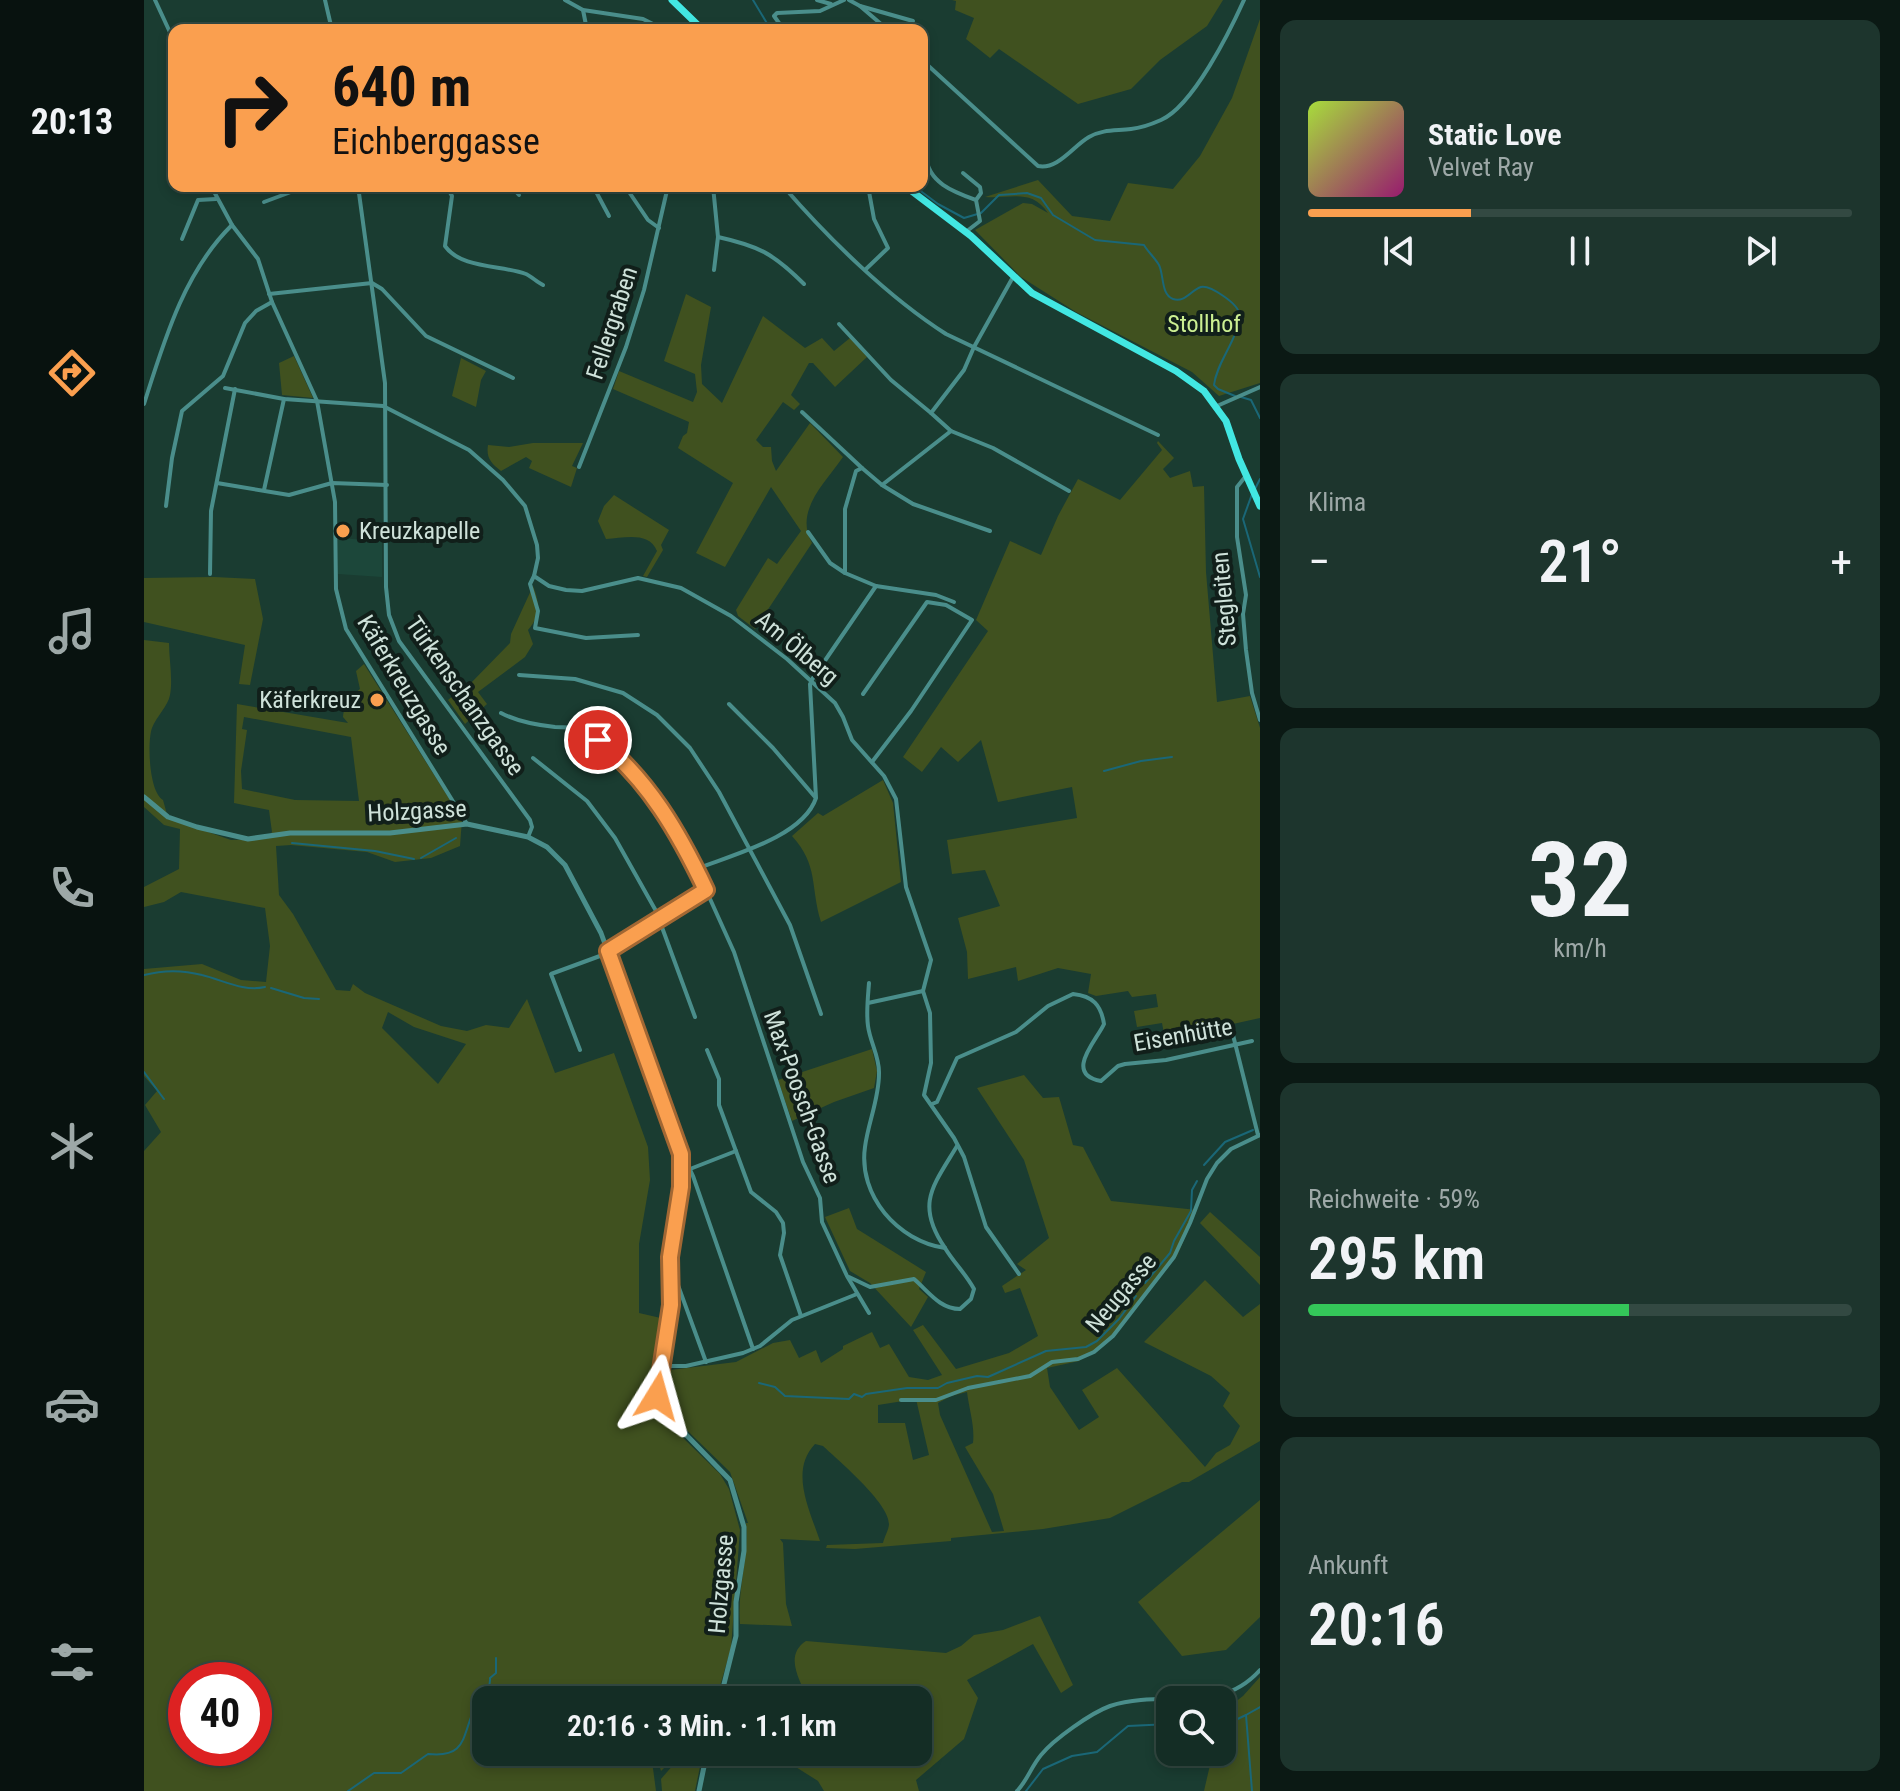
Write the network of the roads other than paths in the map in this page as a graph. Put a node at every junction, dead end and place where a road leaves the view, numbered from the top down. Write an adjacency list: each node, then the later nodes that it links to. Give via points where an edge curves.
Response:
1 (155, 0): 18 (street)
2 (325, 0): 12 (street)
3 (565, 0): 10 (street)
4 (672, 0): 15 (main road)
5 (817, 0): 8 (street)
6 (846, 0): 8 (street); 9 (street)
7 (1244, 0): 19 (street, via 1215,58 1167,116 1092,136 1052,165 1038,166)
8 (834, 5): 16 (street, via 805,14 780,12 774,16)
9 (860, 6): 11 (street); 17 (street)
10 (583, 10): 13 (street); 14 (street)
11 (913, 21)
12 (331, 24)
13 (586, 24)
14 (653, 24)
15 (697, 24)
16 (780, 24)
17 (881, 24)
18 (168, 28)
19 (928, 65)
20 (928, 165): 36 (street, via 935,179)
21 (963, 173): 36 (street, via 980,187)
22 (214, 192): 35 (street, Käferkreuzgasse)
23 (291, 192): 37 (street)
24 (359, 192): 47 (street, Türkenschanzgasse)
25 (450, 192): 49 (street, via 448,251 526,274)
26 (516, 192): 34 (street)
27 (596, 192): 38 (street)
28 (629, 192): 40 (street)
29 (667, 192): 40 (street, Fellergraben)
30 (714, 192): 42 (street)
31 (788, 192): 44 (street)
32 (869, 192): 44 (street, via 888,248)
33 (913, 192): 41 (main road)
34 (519, 195)
35 (217, 200): 39 (street, Käferkreuzgasse); 43 (street, via 198,200)
36 (976, 200): 41 (street, via 980,221)
37 (264, 202)
38 (609, 216)
39 (232, 225): 50 (street, Käferkreuzgasse, via 258,259); 60 (street, via 215,241 176,309)
40 (659, 228): 67 (street, Fellergraben, via 626,347)
41 (967, 232): 46 (main road)
42 (718, 237): 45 (street); 48 (street, via 752,245 781,261)
43 (182, 239)
44 (866, 269): 53 (street, via 925,321)
45 (714, 270)
46 (1013, 277): 53 (street); 61 (main road, via 1049,303 1187,377)
47 (372, 283): 50 (street); 54 (street, via 426,336); 62 (street, Türkenschanzgasse)
48 (804, 284)
49 (543, 285)
50 (269, 294): 51 (street, Käferkreuzgasse)
51 (272, 302): 59 (street, Käferkreuzgasse); 76 (street, via 245,323 223,376 182,411)
52 (839, 324): 64 (street, via 891,380)
53 (974, 347): 64 (street, via 964,370); 66 (street)
54 (513, 378)
55 (1260, 387): 61 (street)
56 (225, 388): 57 (street)
57 (235, 389): 58 (street); 70 (street)
58 (284, 399): 59 (street); 74 (street)
59 (317, 401): 62 (street); 71 (street, Käferkreuzgasse)
60 (144, 404)
61 (1217, 406): 69 (main road)
62 (386, 407): 72 (street, Türkenschanzgasse); 82 (street, via 469,450 503,480 532,523 538,556)
63 (802, 412): 68 (street)
64 (931, 413): 65 (street)
65 (951, 431): 73 (street); 75 (street)
66 (1158, 435)
67 (579, 467)
68 (862, 468): 73 (street); 80 (street, via 856,471 845,509)
69 (1246, 477): 77 (main road); 91 (street, Stegleiten, via 1238,484 1236,522 1245,582 1246,650)
70 (217, 483): 74 (street); 81 (street)
71 (332, 483): 72 (street); 74 (street, via 289,495); 96 (street, Käferkreuzgasse, via 336,589 346,629)
72 (387, 485): 97 (street, Türkenschanzgasse, via 389,615 407,652 530,820)
73 (882, 485): 78 (street, via 921,507)
74 (264, 490)
75 (1069, 491)
76 (166, 506)
77 (1260, 506)
78 (990, 531)
79 (808, 532): 80 (street, via 830,563)
80 (845, 573): 83 (street)
81 (210, 574)
82 (534, 576): 85 (street, via 530,584 538,611 535,628 586,638); 87 (street, Am Ölberg, via 566,590 638,578 681,588 731,616)
83 (876, 586): 84 (street); 87 (street)
84 (954, 602)
85 (638, 635)
86 (519, 675): 98 (street, via 591,682 623,693 657,715 703,766)
87 (810, 681): 93 (street, Am Ölberg, via 835,703 852,740); 95 (street)
88 (863, 694): 93 (street, via 927,602 946,605 972,620)
89 (729, 704): 95 (street)
90 (501, 713): 99 (street, Max-Poosch-Gasse, via 514,720 579,729 622,759 661,806)
91 (1260, 720)
92 (533, 758): 101 (street, via 578,792 605,823)
93 (872, 762): 104 (street, Am Ölberg, via 896,799 906,887 931,960)
94 (144, 797): 96 (street, Holzgasse, via 168,817 248,839)
95 (816, 798): 98 (street, via 802,820)
96 (467, 824): 97 (street, Holzgasse)
97 (528, 837): 102 (street, Holzgasse, via 565,865)
98 (749, 849): 99 (street); 106 (street, via 790,925)
99 (696, 869): 100 (street, Max-Poosch-Gasse)
100 (706, 890): 101 (street); 124 (street, Max-Poosch-Gasse, via 734,952 799,1151 820,1198 822,1222)
101 (659, 919): 102 (street); 107 (street)
102 (609, 952): 111 (street, via 551,974); 116 (street, Holzgasse)
103 (869, 983): 105 (street)
104 (923, 991): 105 (street); 113 (street, Am Ölberg, via 930,1013 931,1063 924,1095)
105 (868, 1003): 121 (street, via 868,1029 880,1069 865,1147 867,1178 881,1211 895,1225 931,1246)
106 (821, 1014)
107 (695, 1017)
108 (1231, 1027): 110 (street)
109 (1252, 1041): 110 (street, Eisenhütte)
110 (1235, 1046): 113 (street, Eisenhütte, via 1125,1064 1096,1081 1089,1076 1084,1055 1104,1024 1102,1011 1095,1000 1073,994 1016,1032 957,1058 937,1102); 114 (street)
111 (580, 1050)
112 (707, 1050): 117 (street)
113 (931, 1104): 115 (street)
114 (1259, 1135): 133 (street, Neugasse, via 1217,1163 1174,1257 1113,1336 1094,1352 1052,1362 1030,1376 936,1400)
115 (957, 1146): 121 (street, via 928,1202); 123 (street, via 986,1227)
116 (680, 1148): 118 (street); 120 (street, Holzgasse)
117 (736, 1151): 118 (street); 129 (street, via 751,1192 783,1223 780,1255)
118 (690, 1169): 119 (street)
119 (693, 1176): 120 (street); 130 (street)
120 (682, 1180): 122 (street, Holzgasse)
121 (945, 1248): 124 (street, via 974,1289 960,1309 942,1305 914,1279 870,1287)
122 (670, 1264): 126 (street); 127 (street, Holzgasse)
123 (1019, 1274)
124 (847, 1276): 125 (street, Max-Poosch-Gasse)
125 (857, 1294): 128 (street, Max-Poosch-Gasse); 129 (street)
126 (683, 1295): 127 (street); 131 (street)
127 (672, 1298): 132 (street, Holzgasse)
128 (869, 1313)
129 (801, 1316): 130 (street)
130 (753, 1349): 131 (street)
131 (706, 1362): 132 (street)
132 (660, 1366): 135 (street, Holzgasse, via 656,1390 661,1408 730,1480 744,1527 736,1636)
133 (901, 1400)
134 (1260, 1670): 138 (street, via 1221,1697 1111,1706 1042,1754)
135 (724, 1686)
136 (704, 1766): 137 (street)
137 (699, 1791)
138 (1017, 1791)

